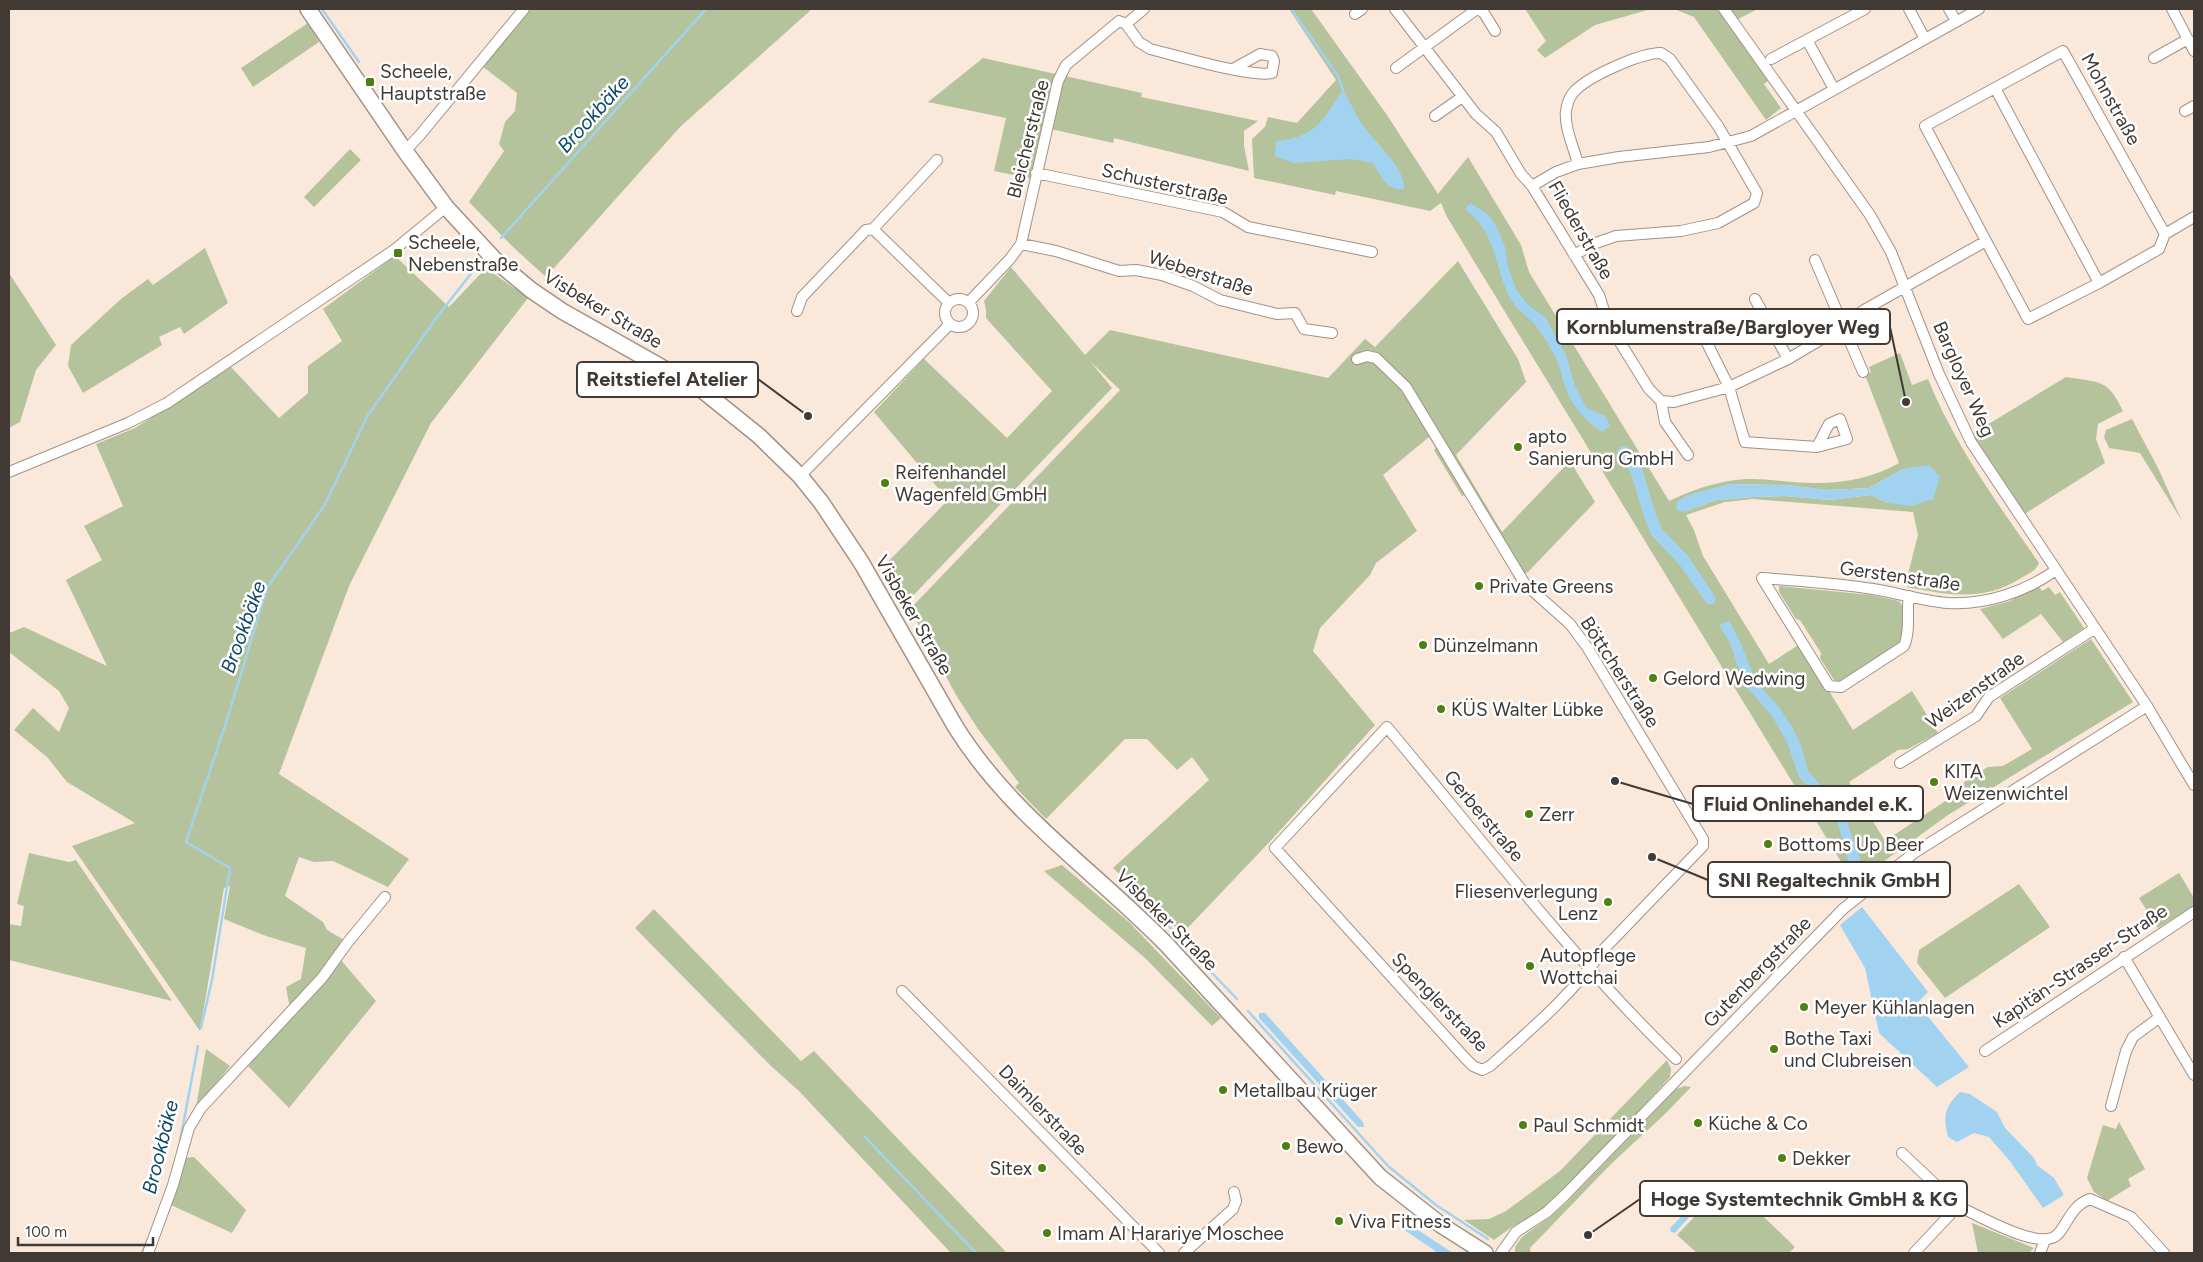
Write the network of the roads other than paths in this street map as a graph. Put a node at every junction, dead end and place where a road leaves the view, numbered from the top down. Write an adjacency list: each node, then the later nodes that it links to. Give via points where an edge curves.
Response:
1 (308, 9): 30 (main road, Visbeker Straße)
2 (524, 9): 30 (street)
3 (1144, 9): 13 (street, Bleicherstraße)
4 (1395, 9): 18 (street)
5 (1478, 9): 14 (street); 18 (street)
6 (1724, 9): 27 (street, Bargloyer Weg)
7 (1865, 9): 17 (street)
8 (1909, 9): 15 (street)
9 (1949, 9): 12 (street)
10 (1979, 9): 12 (street, Fliederstraße)
11 (2172, 9): 16 (street)
12 (1956, 21): 15 (street, Fliederstraße)
13 (1126, 24): 23 (street, via 1139,42 1150,49); 33 (street, Bleicherstraße, via 1118,22 1066,65 1058,81)
14 (1495, 31)
15 (1925, 39): 25 (street, Fliederstraße)
16 (2188, 39): 19 (street); 20 (street)
17 (1807, 40): 21 (street); 25 (street)
18 (1424, 48): 22 (street); 26 (street)
19 (2194, 51)
20 (2154, 58)
21 (1771, 59)
22 (1396, 68)
23 (1233, 69)
24 (1995, 88): 38 (street, Mohnstraße, via 2063,50); 39 (street, Mohnstraße, via 1925,126); 44 (street)
25 (1834, 89): 27 (street, Fliederstraße)
26 (1462, 97): 28 (street); 34 (street, via 1496,132)
27 (1795, 110): 29 (street, Fliederstraße, via 1774,125); 45 (street, Bargloyer Weg, via 1870,215)
28 (1435, 116)
29 (1727, 143): 32 (street, Fliederstraße); 32 (street, via 1670,59 1657,53 1622,63 1573,93 1566,108 1566,120); 42 (street, via 1757,193 1754,203 1718,223 1681,231 1616,236)
30 (405, 151): 35 (main road, Visbeker Straße)
31 (937, 160): 37 (street)
32 (1578, 164): 34 (street, Fliederstraße)
33 (1036, 173): 40 (street, Bleicherstraße); 41 (street, Schusterstraße, via 1223,212 1248,228)
34 (1532, 186): 42 (street, Fliederstraße)
35 (446, 207): 61 (street, via 394,250 167,403 128,424); 62 (main road, Visbeker Straße, via 495,260 531,290 702,390 759,436)
36 (2194, 217): 38 (street, Mohnstraße)
37 (873, 229): 48 (street); 49 (street, via 866,230 802,297)
38 (2165, 234): 44 (street, Mohnstraße, via 2159,249)
39 (1986, 241): 44 (street, Mohnstraße, via 2028,319); 45 (street)
40 (1021, 244): 47 (street, Bleicherstraße); 53 (street, Weberstraße, via 1056,251 1119,271 1136,270 1162,275 1220,300 1277,314 1296,313 1304,329)
41 (1372, 252)
42 (1574, 255): 58 (street, Fliederstraße, via 1599,295 1608,323 1649,389)
43 (1815, 260): 52 (street)
44 (2099, 283)
45 (1906, 287): 52 (street); 63 (street, Bargloyer Weg, via 1958,417 1989,471)
46 (1755, 298): 55 (street)
47 (969, 302): 48 (street, via 961,298); 50 (street, via 974,314 970,323 958,327)
48 (949, 303): 50 (street, via 945,311)
49 (797, 311)
50 (950, 324): 62 (street)
51 (1698, 325): 57 (street)
52 (1842, 325): 55 (street); 56 (street)
53 (1332, 333)
54 (1357, 359): 73 (street, Böttcherstraße, via 1376,358 1406,387 1525,584 1570,624 1587,647 1703,839 1702,846 1603,950)
55 (1788, 359): 57 (street)
56 (1863, 372)
57 (1729, 387): 58 (street, via 1674,402); 59 (street, via 1745,442)
58 (1661, 401): 60 (street, via 1665,422)
59 (1817, 447)
60 (1688, 455)
61 (9, 472)
62 (800, 476): 87 (main road, Visbeker Straße, via 847,539 955,726 995,783 1039,828 1140,917 1380,1177 1441,1225)
63 (2056, 570): 64 (street, Gerstenstraße, via 2040,581 1987,600 1946,603); 65 (street, Bargloyer Weg)
64 (1909, 596): 64 (street, Gerstenstraße, via 1838,584 1762,578 1829,686 1841,686 1904,646 1908,637)
65 (2094, 629): 66 (street, Bargloyer Weg); 67 (street, Weizenstraße, via 1989,696 1976,716)
66 (2148, 706): 68 (street, Bargloyer Weg); 88 (street, Gutenbergstraße, via 1914,853 1853,900 1565,1195 1547,1212 1516,1232)
67 (1900, 763)
68 (2194, 785)
69 (1275, 848): 73 (street, Spenglerstraße, via 1465,1058 1482,1070 1514,1044); 73 (street, Gerberstraße, via 1387,727)
70 (385, 897): 84 (street, via 322,978 201,1108 189,1128 174,1185)
71 (2194, 912): 72 (street, Kapitän-Strasser-Straße)
72 (2124, 957): 75 (street); 76 (street, Kapitän-Strasser-Straße)
73 (1590, 969): 77 (street, Gerberstraße)
74 (902, 990): 85 (street, Daimlerstraße)
75 (2160, 1017): 78 (street); 79 (street, via 2133,1037 2126,1051)
76 (1985, 1051)
77 (1676, 1059)
78 (2194, 1074)
79 (2112, 1106)
80 (1902, 1153): 82 (street)
81 (1234, 1192): 86 (street, via 1236,1201 1233,1209)
82 (1958, 1206): 83 (street, via 2031,1239); 89 (street)
83 (2045, 1240): 90 (street); 91 (street, via 2058,1235 2078,1205 2090,1199 2131,1217)
84 (148, 1253)
85 (1158, 1253)
86 (1184, 1253)
87 (1485, 1253)
88 (1501, 1253)
89 (1914, 1253)
90 (2040, 1253)
91 (2164, 1253)

